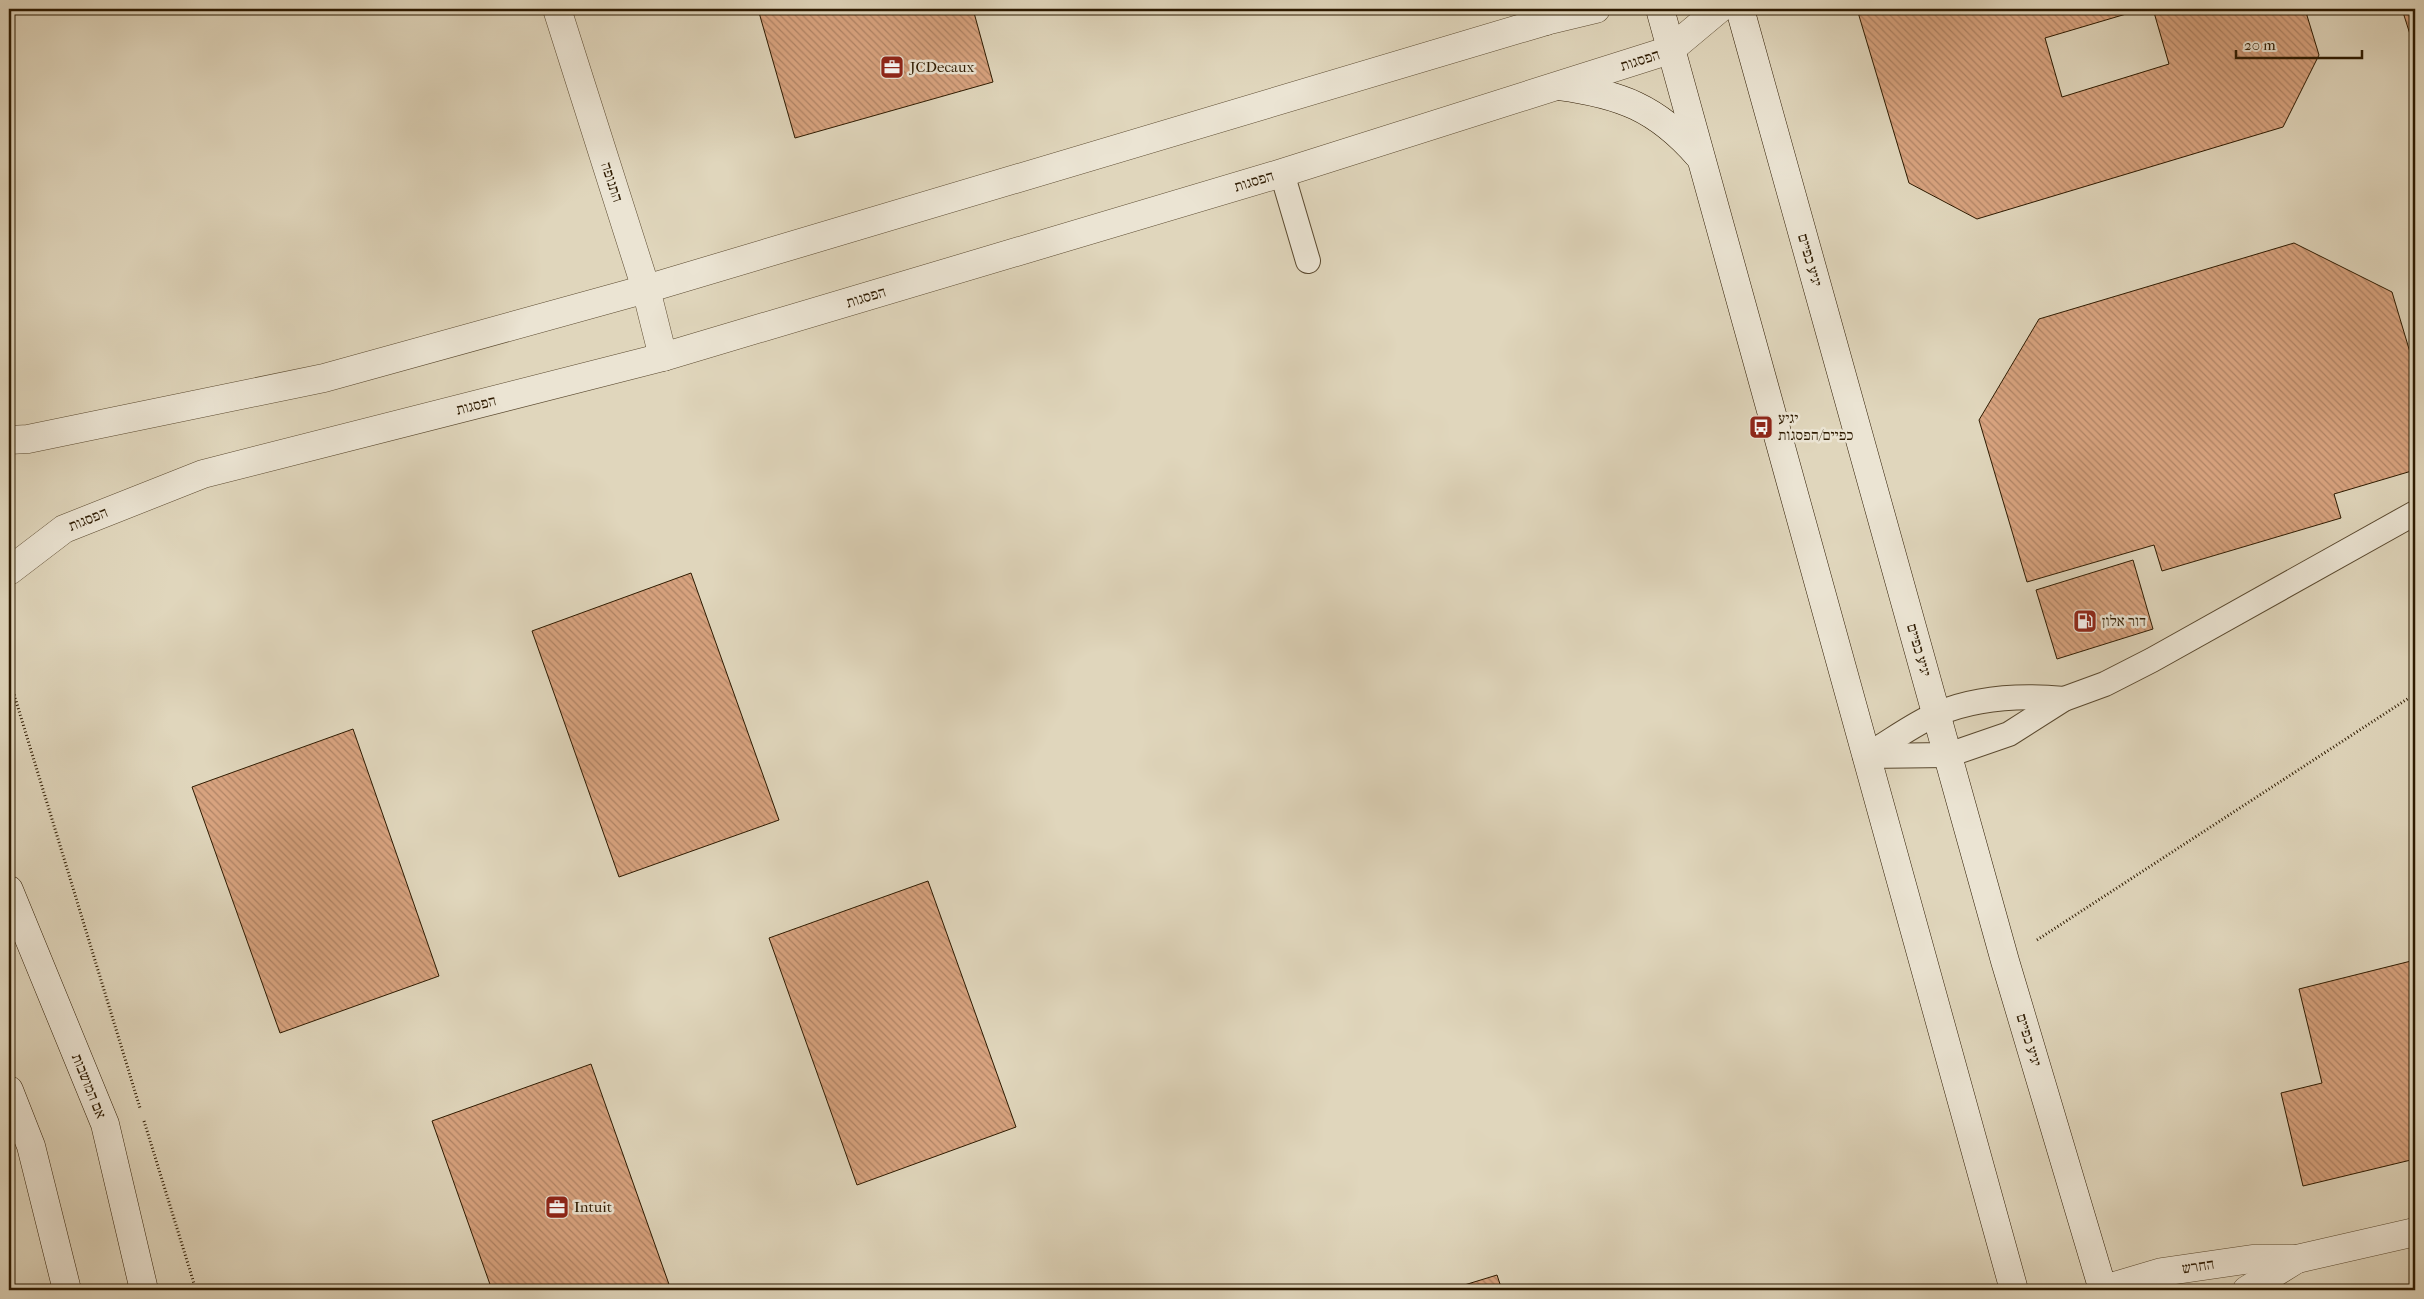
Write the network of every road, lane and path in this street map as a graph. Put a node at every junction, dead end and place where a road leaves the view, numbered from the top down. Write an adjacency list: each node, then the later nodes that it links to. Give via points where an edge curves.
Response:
1 (557, 9): 12 (street, התנופה)
2 (1596, 9): 6 (street)
3 (1660, 9): 7 (street)
4 (1719, 9): 7 (street, הפסגות)
5 (1740, 9): 20 (street, יגיע כפיים)
6 (1554, 15): 12 (street)
7 (1670, 50): 8 (street, הפסגות); 9 (street)
8 (1558, 86): 9 (street, via 1594,90 1638,105 1682,137); 10 (street, הפסגות)
9 (1699, 156): 22 (street)
10 (1282, 173): 11 (lane); 13 (street, הפסגות)
11 (1308, 261)
12 (646, 289): 13 (street, התנופה); 14 (street, via 324,378 28,439)
13 (663, 357): 16 (street, הפסגות, via 203,474 64,529)
14 (9, 440)
15 (2415, 513): 19 (lane, via 2152,660 2105,684)
16 (9, 571)
17 (9, 678): 26 (path)
18 (2415, 694): 24 (path)
19 (2064, 699): 20 (lane, via 2030,696 1992,698); 21 (lane, via 2009,734)
20 (1936, 714): 21 (street, יגיע כפיים); 22 (lane)
21 (1948, 755): 22 (lane); 24 (street, יגיע כפיים)
22 (1865, 756): 33 (street)
23 (9, 890): 31 (street, אם המושבות, via 105,1124)
24 (2005, 961): 34 (street, יגיע כפיים)
25 (9, 1090): 30 (street, via 31,1146)
26 (140, 1109)
27 (143, 1118): 32 (path)
28 (2415, 1232): 29 (street, החרש)
29 (2297, 1259): 34 (street, החרש, via 2252,1259 2202,1265 2162,1272); 35 (street, החרש)
30 (67, 1290)
31 (144, 1290)
32 (196, 1290)
33 (2014, 1290)
34 (2102, 1290)
35 (2247, 1290)

